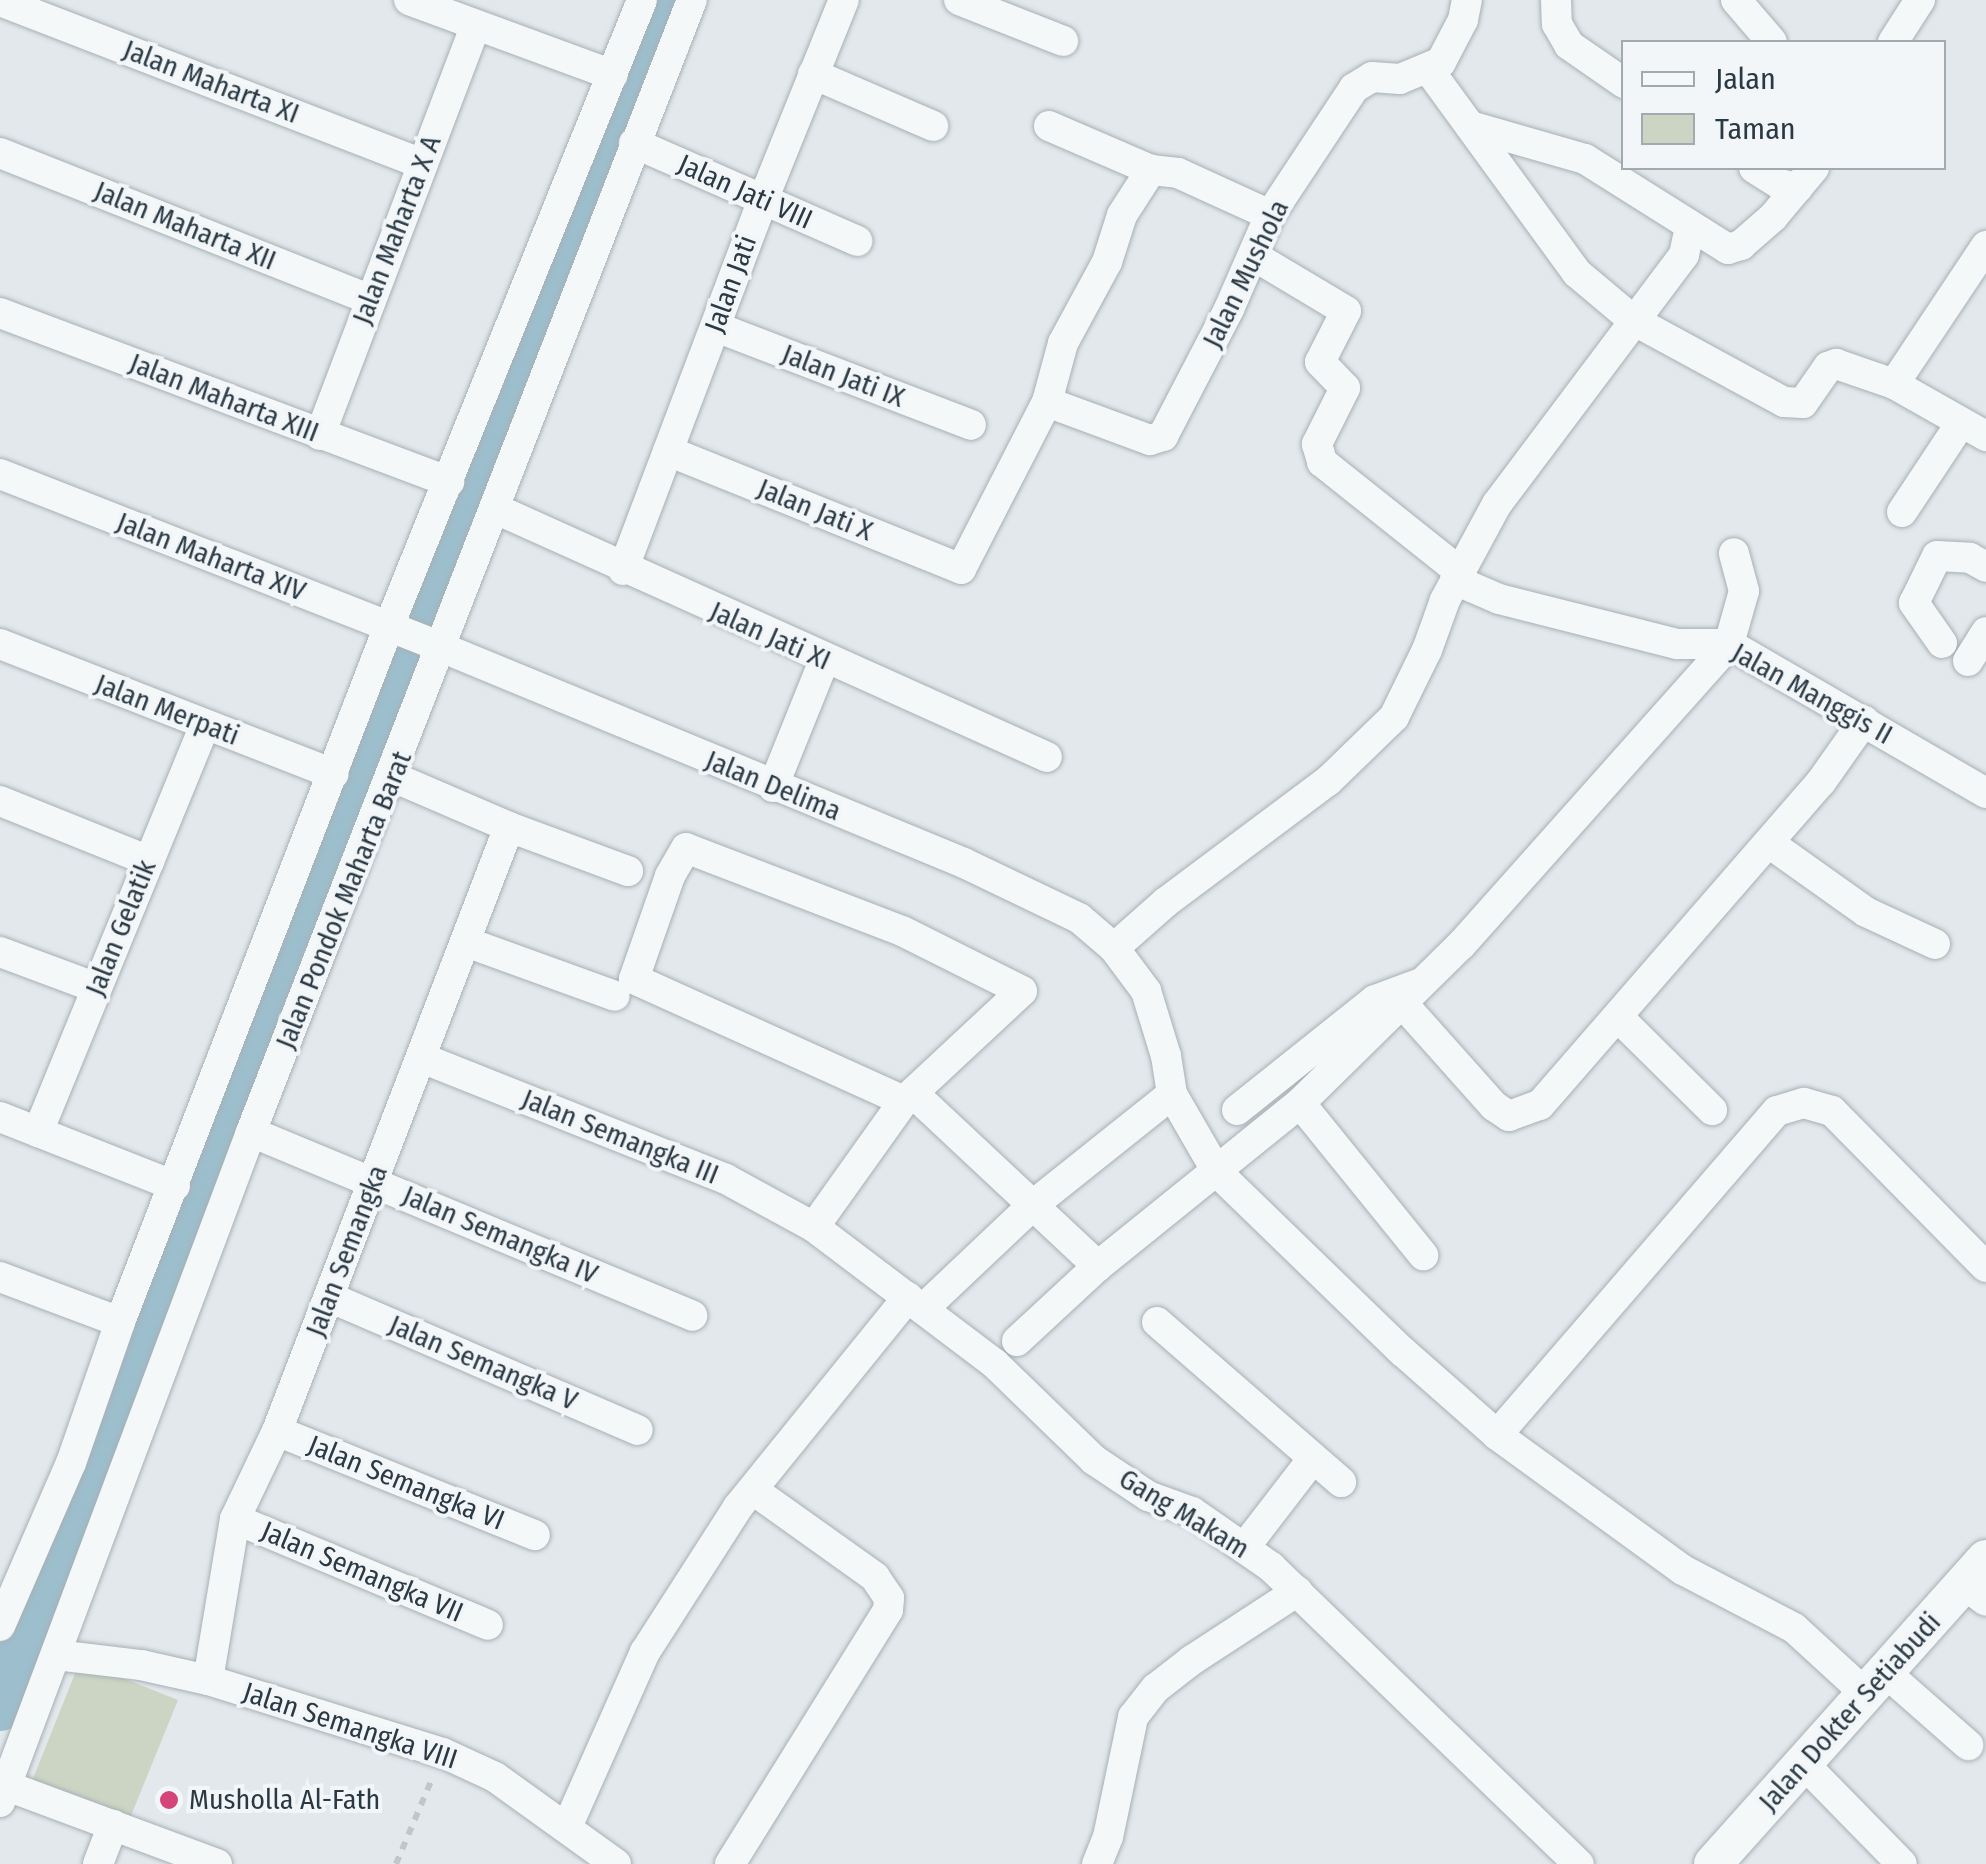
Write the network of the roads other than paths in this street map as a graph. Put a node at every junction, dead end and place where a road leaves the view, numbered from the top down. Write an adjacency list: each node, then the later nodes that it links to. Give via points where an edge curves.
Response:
1 (409, 0): 11 (street)
2 (642, 0): 17 (street, Jalan Pondok Maharta Barat)
3 (692, 0): 22 (street, Jalan Pondok Maharta Barat)
4 (844, 0): 16 (street, Jalan Jati)
5 (960, 0): 14 (street)
6 (1468, 0): 15 (street, via 1449,49)
7 (1556, 0): 18 (street, via 1569,46)
8 (1736, 0): 12 (street)
9 (1920, 0): 13 (street)
10 (0, 1): 24 (street, Jalan Maharta XI)
11 (475, 26): 17 (street); 24 (street, Jalan Maharta X A)
12 (1770, 40)
13 (1895, 40)
14 (1063, 41)
15 (1428, 70): 21 (street); 29 (street, Jalan Mushola, via 1372,77 1354,88)
16 (813, 74): 19 (street); 28 (street, Jalan Jati)
17 (612, 75): 45 (street, Jalan Pondok Maharta Barat)
18 (1621, 81)
19 (933, 126)
20 (1049, 126): 25 (street)
21 (1470, 126): 30 (street, via 1585,159); 36 (street, via 1576,273)
22 (634, 143): 28 (street, Jalan Jati VIII); 46 (street, Jalan Pondok Maharta Barat)
23 (0, 153): 34 (street, Jalan Maharta XII)
24 (422, 164): 34 (street, Jalan Maharta X A)
25 (1151, 170): 29 (street, via 1178,173); 39 (street, via 1122,215 1108,262 1064,343)
26 (1757, 170): 27 (street, via 1780,184)
27 (1806, 178): 30 (street, via 1741,245 1728,249)
28 (763, 200): 31 (street, Jalan Jati VIII); 37 (street, Jalan Jati)
29 (1270, 215): 33 (street, Jalan Mushola)
30 (1690, 226): 36 (street, via 1684,255)
31 (856, 241)
32 (1986, 246): 38 (street)
33 (1254, 256): 39 (street, Jalan Mushola, via 1163,436 1150,440); 51 (street, Jalan Manggis II, via 1346,311 1320,362 1345,388 1317,444 1322,462)
34 (371, 300): 42 (street, Jalan Maharta X A)
35 (0, 313): 42 (street, Jalan Maharta XIII)
36 (1633, 320): 38 (street, via 1795,405 1810,398 1832,364); 51 (street, via 1497,504)
37 (716, 327): 40 (street, Jalan Jati IX); 43 (street, Jalan Jati)
38 (1894, 384): 41 (street)
39 (1046, 402): 43 (street, Jalan Jati X, via 961,569)
40 (971, 425)
41 (1974, 429): 47 (street)
42 (320, 435): 45 (street, Jalan Maharta XIII)
43 (668, 451): 50 (street, Jalan Jati)
44 (0, 474): 53 (street, Jalan Maharta XIV)
45 (448, 482): 53 (street, Jalan Pondok Maharta Barat)
46 (496, 509): 50 (street, Jalan Jati XI); 53 (street, Jalan Pondok Maharta Barat)
47 (1902, 512)
48 (1734, 554): 56 (street, via 1744,591)
49 (1986, 567): 54 (street, via 1970,558 1938,556 1914,603)
50 (624, 570): 57 (street, Jalan Jati XI)
51 (1457, 576): 56 (street, Jalan Manggis II, via 1498,599 1677,644); 73 (street, via 1394,718 1328,780)
52 (1986, 632): 58 (street)
53 (414, 636): 62 (street, Jalan Pondok Maharta Barat); 63 (street, Jalan Pondok Maharta Barat); 64 (street, Jalan Delima)
54 (1942, 643)
55 (0, 644): 60 (street, Jalan Merpati)
56 (1729, 644): 59 (street, Jalan Manggis II); 75 (street)
57 (824, 661): 61 (street, Jalan Jati XI); 64 (street)
58 (1968, 661)
59 (1864, 721): 65 (street, Jalan Manggis II); 68 (street)
60 (205, 724): 62 (street, Jalan Merpati); 69 (street, Jalan Gelatik)
61 (1047, 757)
62 (334, 774): 91 (street, Jalan Pondok Maharta Barat)
63 (393, 777): 67 (street); 88 (street, Jalan Pondok Maharta Barat)
64 (773, 787): 73 (street, Jalan Delima, via 1035,895 1079,918)
65 (1986, 793)
66 (0, 801): 69 (street)
67 (509, 828): 70 (street); 71 (street, Jalan Semangka)
68 (1768, 843): 72 (street, via 1866,912); 79 (street)
69 (149, 861): 76 (street, Jalan Gelatik)
70 (628, 871)
71 (466, 942): 77 (street); 80 (street, Jalan Semangka)
72 (1935, 944)
73 (1114, 948): 81 (street, Jalan Delima, via 1146,991)
74 (0, 952): 76 (street)
75 (1425, 982): 78 (street); 84 (street, via 1375,1000)
76 (97, 988): 87 (street, Jalan Gelatik)
77 (616, 996)
78 (1403, 1004): 79 (street, via 1454,1066 1510,1116 1540,1106); 83 (street)
79 (1620, 1018): 85 (street)
80 (422, 1058): 90 (street, Jalan Semangka); 93 (street, Jalan Semangka III, via 726,1179)
81 (1172, 1094): 89 (street, Jalan Delima); 92 (street)
82 (909, 1098): 82 (street, via 1022,991 902,931 686,848 634,979); 92 (street); 93 (street)
83 (1300, 1102): 89 (street); 94 (street)
84 (1237, 1110)
85 (1712, 1110)
86 (0, 1117): 87 (street)
87 (38, 1132): 91 (street)
88 (252, 1132): 90 (street, Jalan Semangka IV); 117 (street, Jalan Pondok Maharta Barat)
89 (1217, 1172): 95 (street); 106 (street, Jalan Delima)
90 (374, 1182): 98 (street, Jalan Semangka); 100 (street, Jalan Semangka IV)
91 (174, 1186): 101 (street, Jalan Pondok Maharta Barat)
92 (1033, 1205): 95 (street); 99 (street)
93 (814, 1227): 99 (street, Gang Makam)
94 (1423, 1255)
95 (1098, 1266): 103 (street)
96 (1986, 1267): 106 (street, via 1832,1111 1804,1104 1777,1111)
97 (0, 1277): 101 (street)
98 (329, 1297): 104 (street, Jalan Semangka V); 105 (street, Jalan Semangka)
99 (916, 1303): 109 (street); 112 (street, Gang Makam, via 994,1363 1094,1460)
100 (692, 1316)
101 (120, 1322): 115 (street, Jalan Pondok Maharta Barat, via 71,1463)
102 (1156, 1322): 107 (street)
103 (1017, 1342)
104 (638, 1430)
105 (277, 1431): 110 (street, Jalan Semangka); 111 (street, Jalan Semangka VI)
106 (1498, 1435): 119 (street, Jalan Delima, via 1683,1570 1794,1628)
107 (1312, 1460): 108 (street); 112 (street)
108 (1341, 1482)
109 (754, 1490): 124 (street, via 645,1652); 128 (street, via 874,1577 889,1598 888,1610)
110 (235, 1519): 116 (street, Jalan Semangka VII); 118 (street, Jalan Semangka)
111 (535, 1536)
112 (1244, 1548): 114 (street, Gang Makam)
113 (1979, 1582): 119 (street, Jalan Dokter Setiabudi)
114 (1298, 1592): 129 (street, via 1168,1678 1133,1717); 130 (street, Gang Makam)
115 (0, 1626)
116 (488, 1626)
117 (56, 1656): 118 (street, Jalan Semangka VIII); 122 (street, Jalan Pondok Maharta Barat)
118 (208, 1680): 124 (street, Jalan Semangka VIII, via 443,1752 495,1777)
119 (1875, 1683): 120 (street, Jalan Delima); 121 (street, Jalan Dokter Setiabudi)
120 (1968, 1745)
121 (1803, 1763): 131 (street, Jalan Dokter Setiabudi); 132 (street)
122 (3, 1794): 123 (street)
123 (114, 1825): 125 (street); 126 (street)
124 (568, 1827): 127 (street, Jalan Semangka VIII)
125 (98, 1864)
126 (217, 1864)
127 (616, 1864)
128 (730, 1864)
129 (1097, 1864)
130 (1579, 1864)
131 (1713, 1864)
132 (1902, 1864)

